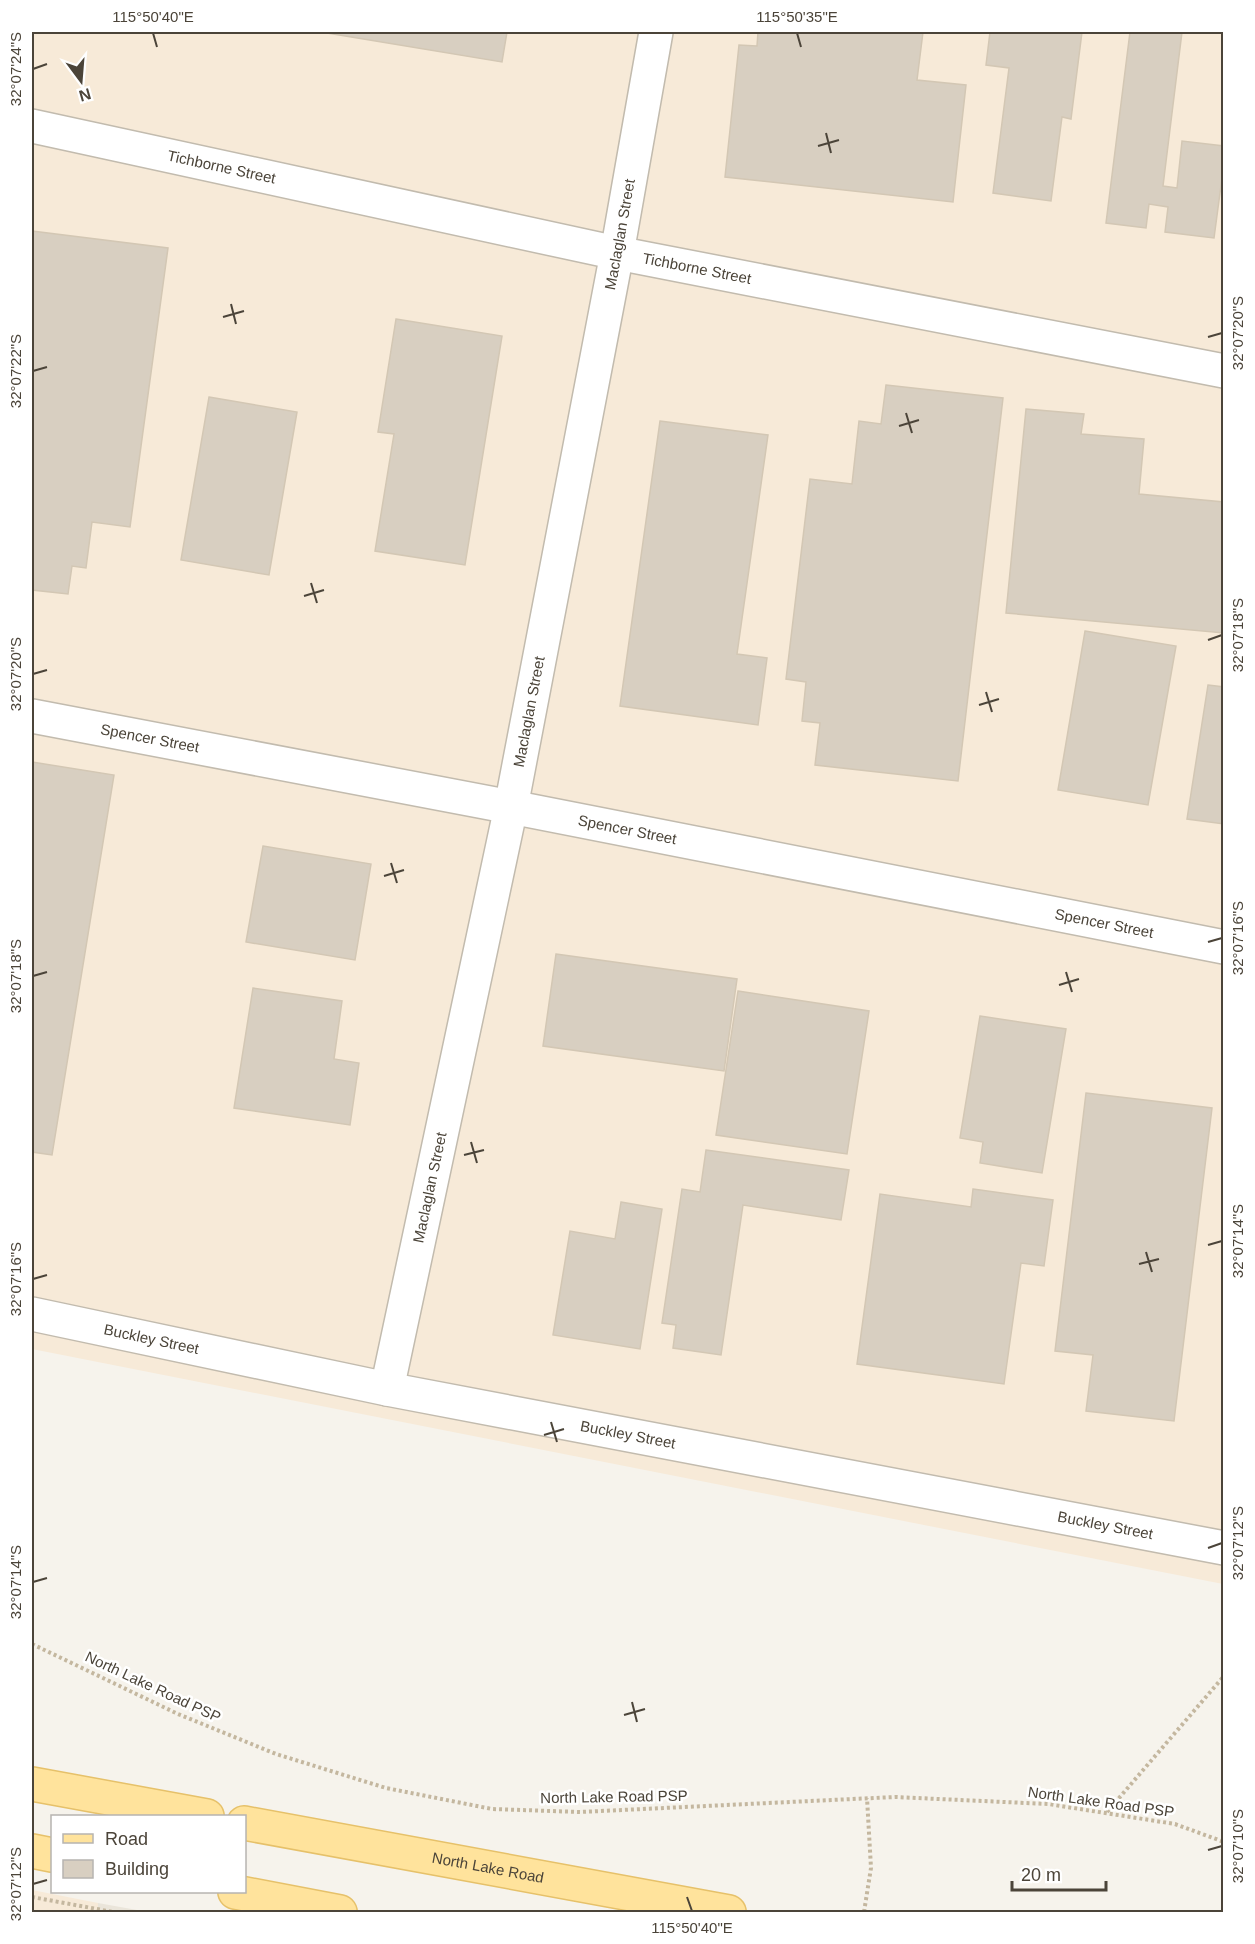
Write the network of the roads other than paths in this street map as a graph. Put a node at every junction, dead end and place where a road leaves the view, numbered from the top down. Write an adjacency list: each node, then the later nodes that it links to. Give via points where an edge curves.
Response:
1 (656, 32): 3 (street, Maclaglan Street)
2 (32, 126): 3 (street, Tichborne Street)
3 (617, 253): 4 (street, Tichborne Street); 6 (street, Maclaglan Street)
4 (1224, 371)
5 (32, 716): 6 (street, Spencer Street)
6 (511, 807): 7 (street, Spencer Street); 9 (street, Maclaglan Street)
7 (1224, 947)
8 (32, 1314): 9 (street, Buckley Street)
9 (387, 1389): 10 (street, Buckley Street)
10 (1222, 1541)
11 (32, 1784): 12 (main road)
12 (202, 1815)
13 (246, 1824): 18 (main road, North Lake Road)
14 (32, 1851): 15 (main road)
15 (51, 1855)
16 (240, 1893): 17 (main road)
17 (340, 1912)
18 (729, 1912)

